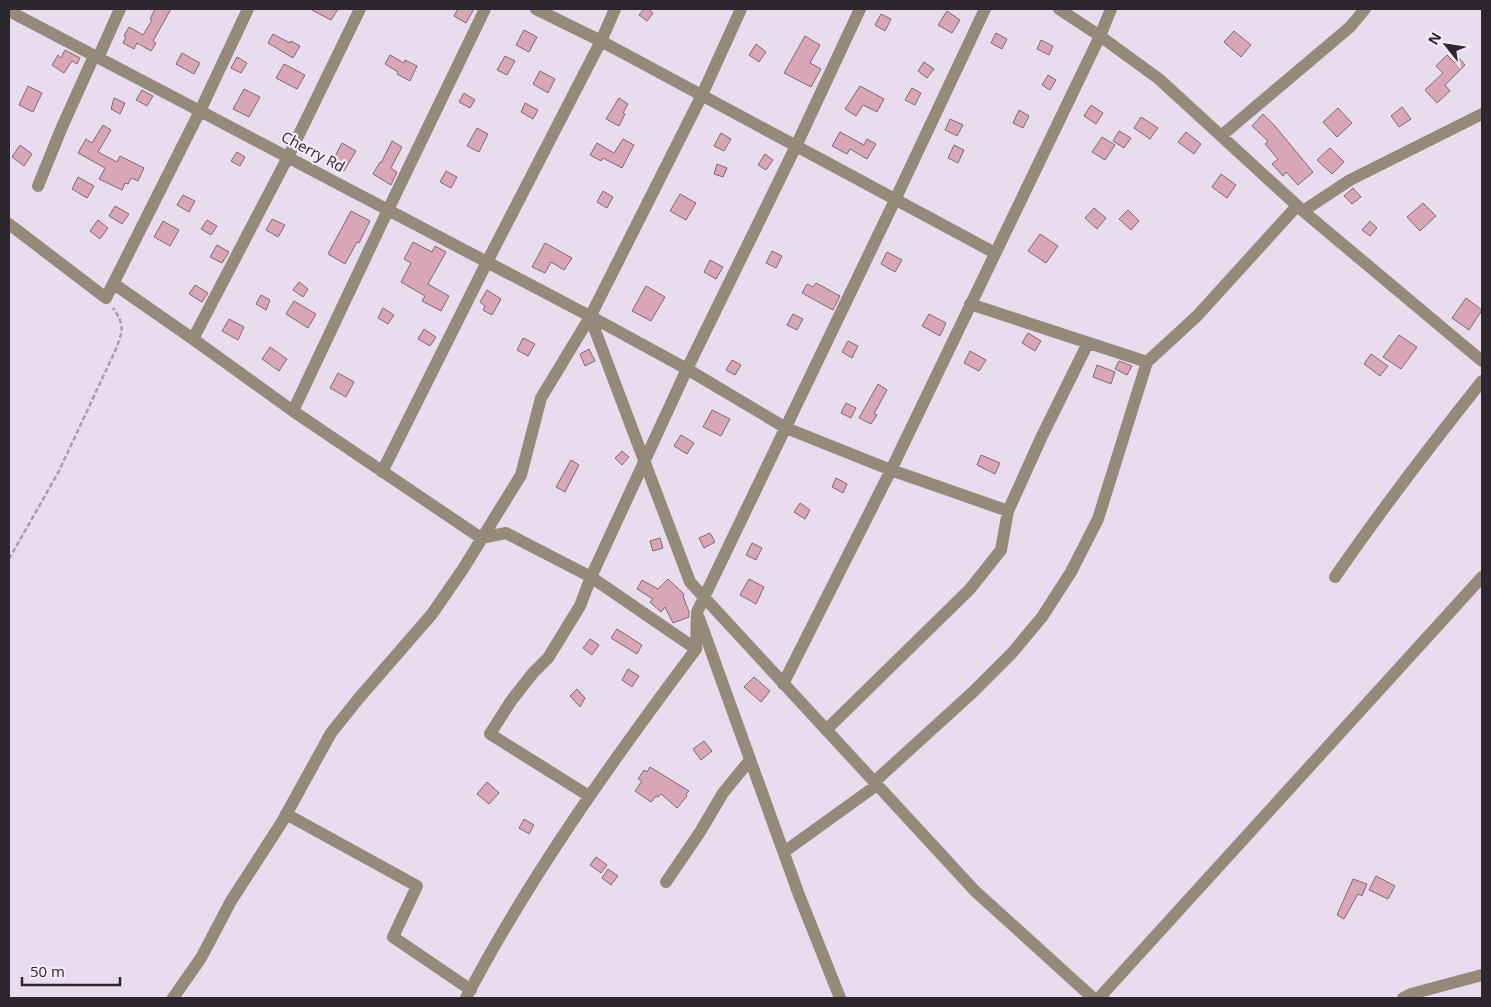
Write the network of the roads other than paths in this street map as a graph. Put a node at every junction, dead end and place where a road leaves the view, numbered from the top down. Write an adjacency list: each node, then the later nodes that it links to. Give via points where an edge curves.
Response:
1 (120, 9): 16 (street)
2 (248, 9): 18 (street)
3 (360, 9): 22 (street)
4 (486, 9): 26 (street)
5 (536, 9): 15 (street)
6 (615, 9): 15 (street)
7 (741, 9): 17 (street)
8 (860, 9): 21 (street)
9 (985, 9): 24 (street)
10 (1059, 9): 14 (street)
11 (1111, 9): 14 (street)
12 (1365, 9): 20 (street, via 1350,27)
13 (9, 11): 16 (street, Cherry Rd)
14 (1100, 36): 20 (street, via 1159,79); 28 (street)
15 (601, 41): 17 (street); 29 (street)
16 (96, 57): 18 (street, Cherry Rd); 23 (street)
17 (702, 96): 21 (street); 32 (street)
18 (200, 111): 22 (street, Cherry Rd); 30 (street)
19 (1482, 114): 25 (street)
20 (1221, 136): 25 (street)
21 (796, 146): 24 (street); 37 (street)
22 (288, 157): 26 (street, Cherry Rd); 33 (street)
23 (38, 186)
24 (895, 200): 28 (street); 40 (street)
25 (1300, 208): 35 (street, via 1197,316); 36 (street)
26 (388, 210): 29 (street, Cherry Rd); 39 (street)
27 (9, 224): 30 (street, via 106,298)
28 (995, 253): 31 (street)
29 (487, 262): 32 (street, Cherry Rd); 43 (street)
30 (114, 284): 33 (street)
31 (970, 304): 34 (street); 42 (street)
32 (595, 320): 37 (street, Cherry Rd); 41 (street); 45 (street, via 541,398 521,475)
33 (193, 339): 39 (street)
34 (1088, 343): 35 (street); 44 (street)
35 (1147, 362): 56 (street, via 1098,520 1071,572 1042,617 1012,653)
36 (1482, 362)
37 (687, 370): 40 (street, Cherry Rd); 41 (street)
38 (1482, 382): 48 (street, via 1422,456)
39 (293, 411): 43 (street)
40 (786, 428): 42 (street, Cherry Rd); 50 (street)
41 (644, 462): 46 (street); 49 (street)
42 (890, 470): 44 (street, Cherry Rd); 53 (street)
43 (382, 472): 45 (street)
44 (1008, 510): 54 (street, via 1002,550 970,589)
45 (481, 538): 46 (street, via 506,533); 58 (street, via 432,614 331,734)
46 (591, 576): 52 (street); 57 (street, via 580,606 548,658 511,701 490,734)
47 (1482, 576): 66 (street)
48 (1335, 578)
49 (690, 582): 50 (street); 51 (street)
50 (704, 598): 51 (street); 53 (street)
51 (697, 612): 52 (street); 55 (street)
52 (696, 649): 57 (street)
53 (783, 684): 54 (street)
54 (826, 730): 56 (street)
55 (750, 760): 59 (street); 60 (street, via 723,793)
56 (875, 784): 59 (street); 65 (street, via 975,891)
57 (589, 796): 62 (street)
58 (286, 814): 62 (street, via 417,886 393,938); 63 (street)
59 (784, 852): 64 (street)
60 (666, 882)
61 (1482, 975): 67 (street)
62 (468, 994)
63 (174, 998)
64 (840, 998)
65 (1094, 998)
66 (1099, 998)
67 (1403, 998)

